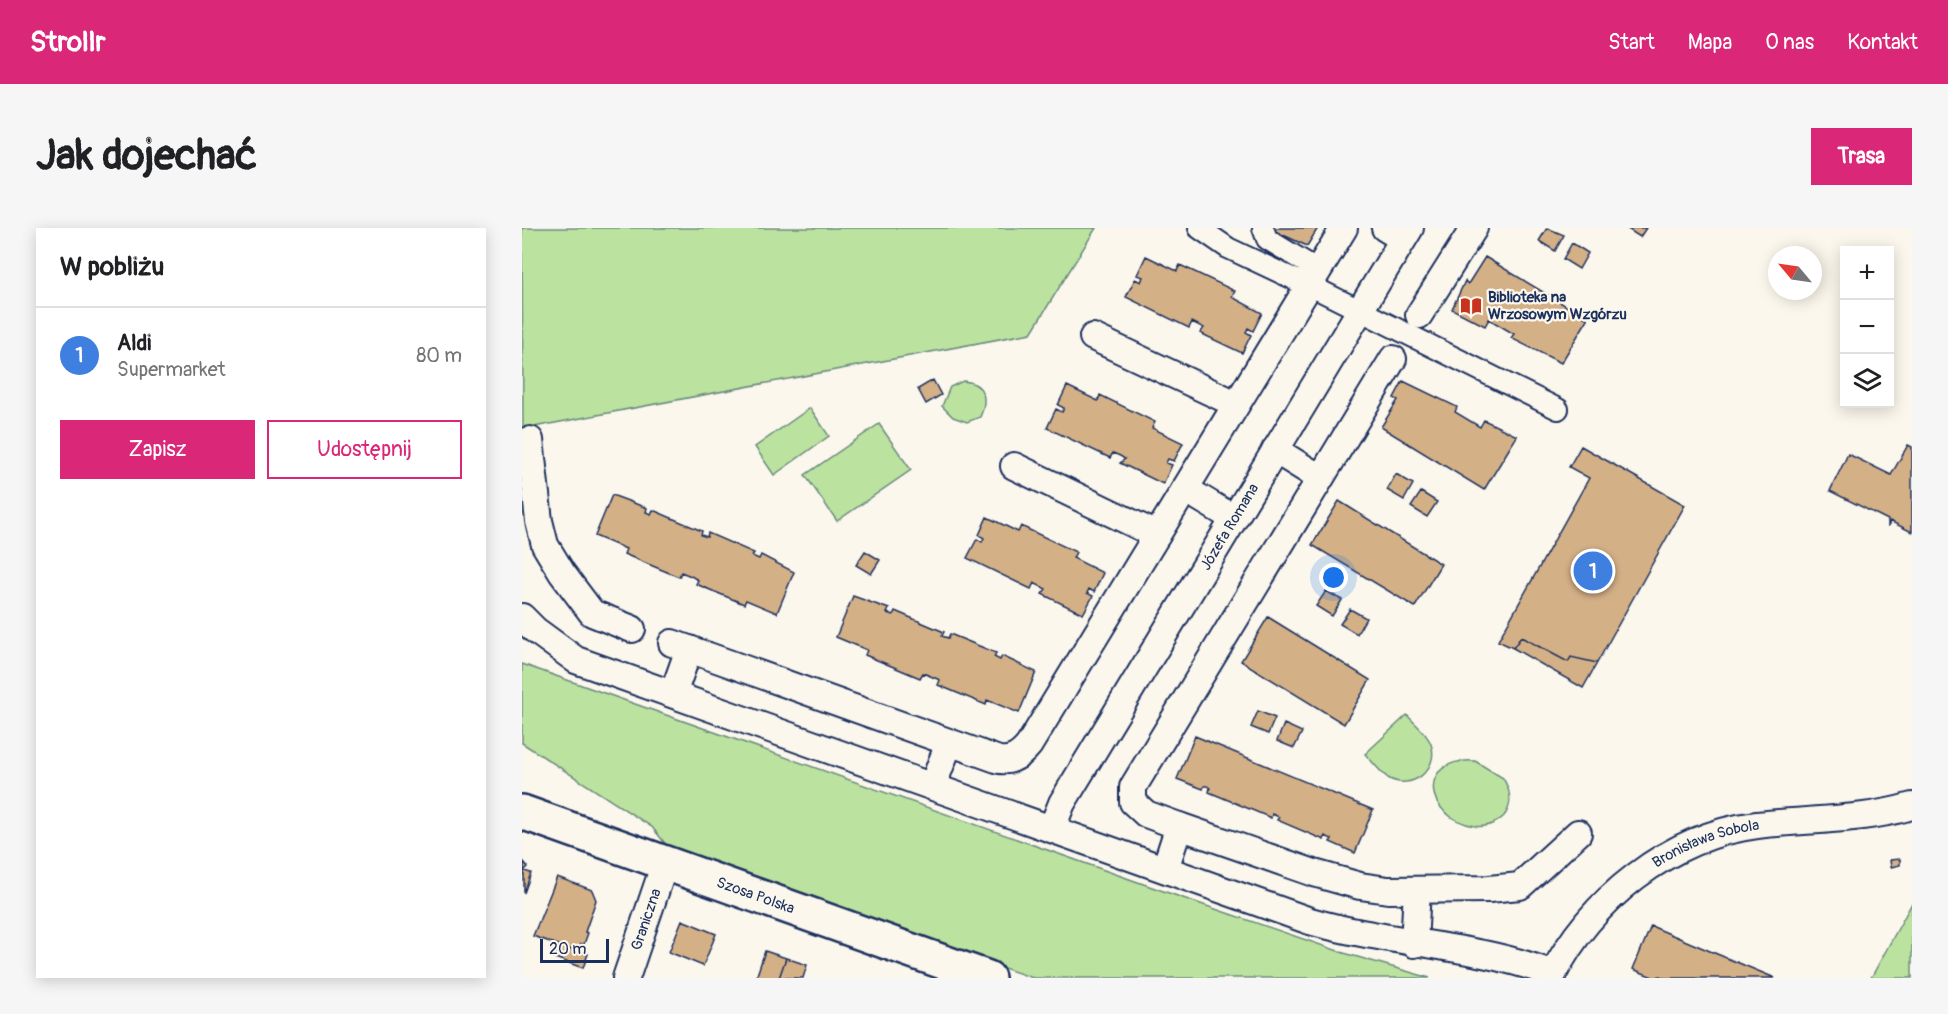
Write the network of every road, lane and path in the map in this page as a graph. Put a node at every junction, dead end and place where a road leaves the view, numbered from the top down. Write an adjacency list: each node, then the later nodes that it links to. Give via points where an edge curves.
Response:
1 (1199, 228): 6 (street, via 1228,248)
2 (1263, 228): 6 (street, via 1267,238)
3 (1344, 228): 6 (street)
4 (1474, 228): 8 (street)
5 (1399, 232): 7 (street, Józefa Romana)
6 (1306, 273): 7 (street); 11 (street)
7 (1360, 310): 12 (street); 14 (street, Józefa Romana)
8 (1419, 315)
9 (1093, 338): 11 (street)
10 (1393, 359): 16 (street)
11 (1236, 404): 17 (street)
12 (1558, 409)
13 (522, 442): 21 (street, via 530,440 542,538 551,554 592,613)
14 (1275, 450): 16 (street); 18 (street, Józefa Romana)
15 (1014, 466): 19 (street)
16 (1320, 478): 27 (street, via 1133,787 1133,802 1141,811)
17 (1185, 489): 18 (street); 19 (street)
18 (1233, 518): 28 (street, Józefa Romana, via 1062,803)
19 (1157, 535): 23 (street, via 1024,751 1004,761)
20 (522, 617): 22 (street, via 576,660)
21 (632, 629)
22 (673, 694): 23 (street, via 681,646); 24 (street)
23 (949, 742): 24 (street)
24 (933, 785): 28 (street)
25 (1912, 806): 34 (street, Bronisława Sobola, via 1844,818 1746,827 1686,847 1651,866 1606,901 1573,940)
26 (522, 812): 30 (street, Szosa Polska)
27 (1179, 826): 31 (street); 32 (street, via 1360,886)
28 (1052, 828): 31 (street)
29 (1578, 833): 32 (street, via 1520,885)
30 (665, 862): 35 (street, Graniczna); 36 (street, Szosa Polska)
31 (1166, 869): 33 (street, via 1310,921)
32 (1417, 890): 33 (street)
33 (1414, 944): 34 (street, via 1508,958)
34 (1552, 976)
35 (626, 978)
36 (988, 978)

